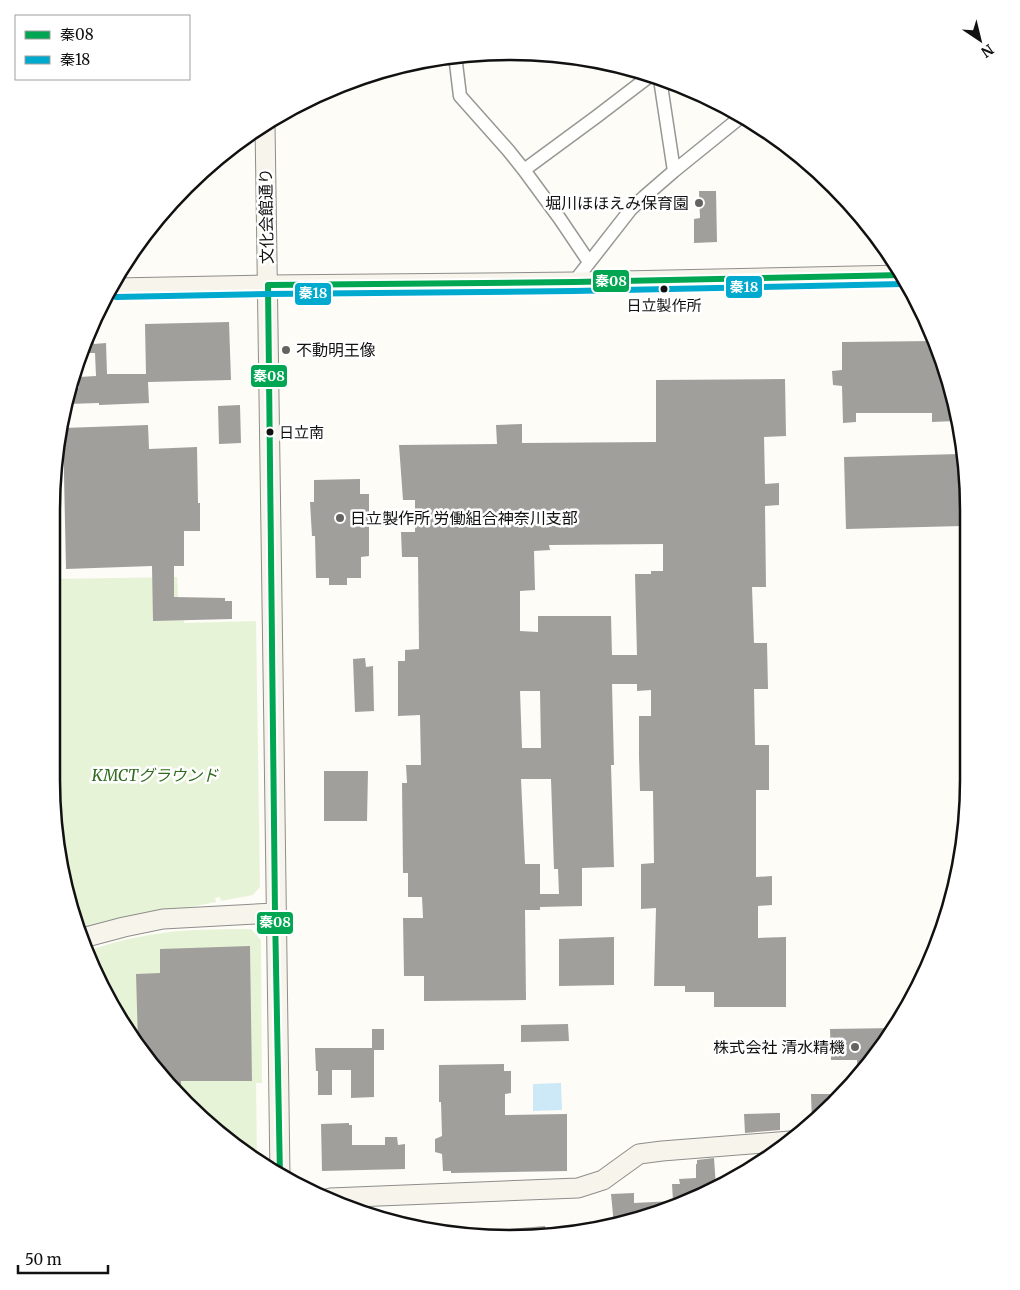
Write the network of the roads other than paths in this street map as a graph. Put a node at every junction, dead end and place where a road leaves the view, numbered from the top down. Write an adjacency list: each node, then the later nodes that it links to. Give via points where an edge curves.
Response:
1 (457, 63): 6 (street, via 460,96)
2 (644, 81): 6 (street)
3 (661, 86): 7 (street)
4 (736, 121): 7 (street)
5 (265, 133): 11 (street, 文化会館通り)
6 (524, 170): 8 (street)
7 (674, 171): 8 (street, via 631,209)
8 (589, 262): 10 (street)
9 (894, 275): 10 (street)
10 (574, 282): 11 (street)
11 (268, 285): 12 (street); 13 (street, 文化会館通り)
12 (118, 288)
13 (275, 913): 14 (street, via 163,920); 16 (street, 文化会館通り)
14 (88, 937)
15 (777, 1142): 17 (street, via 639,1154 602,1180 578,1188)
16 (280, 1167)
17 (342, 1198)

